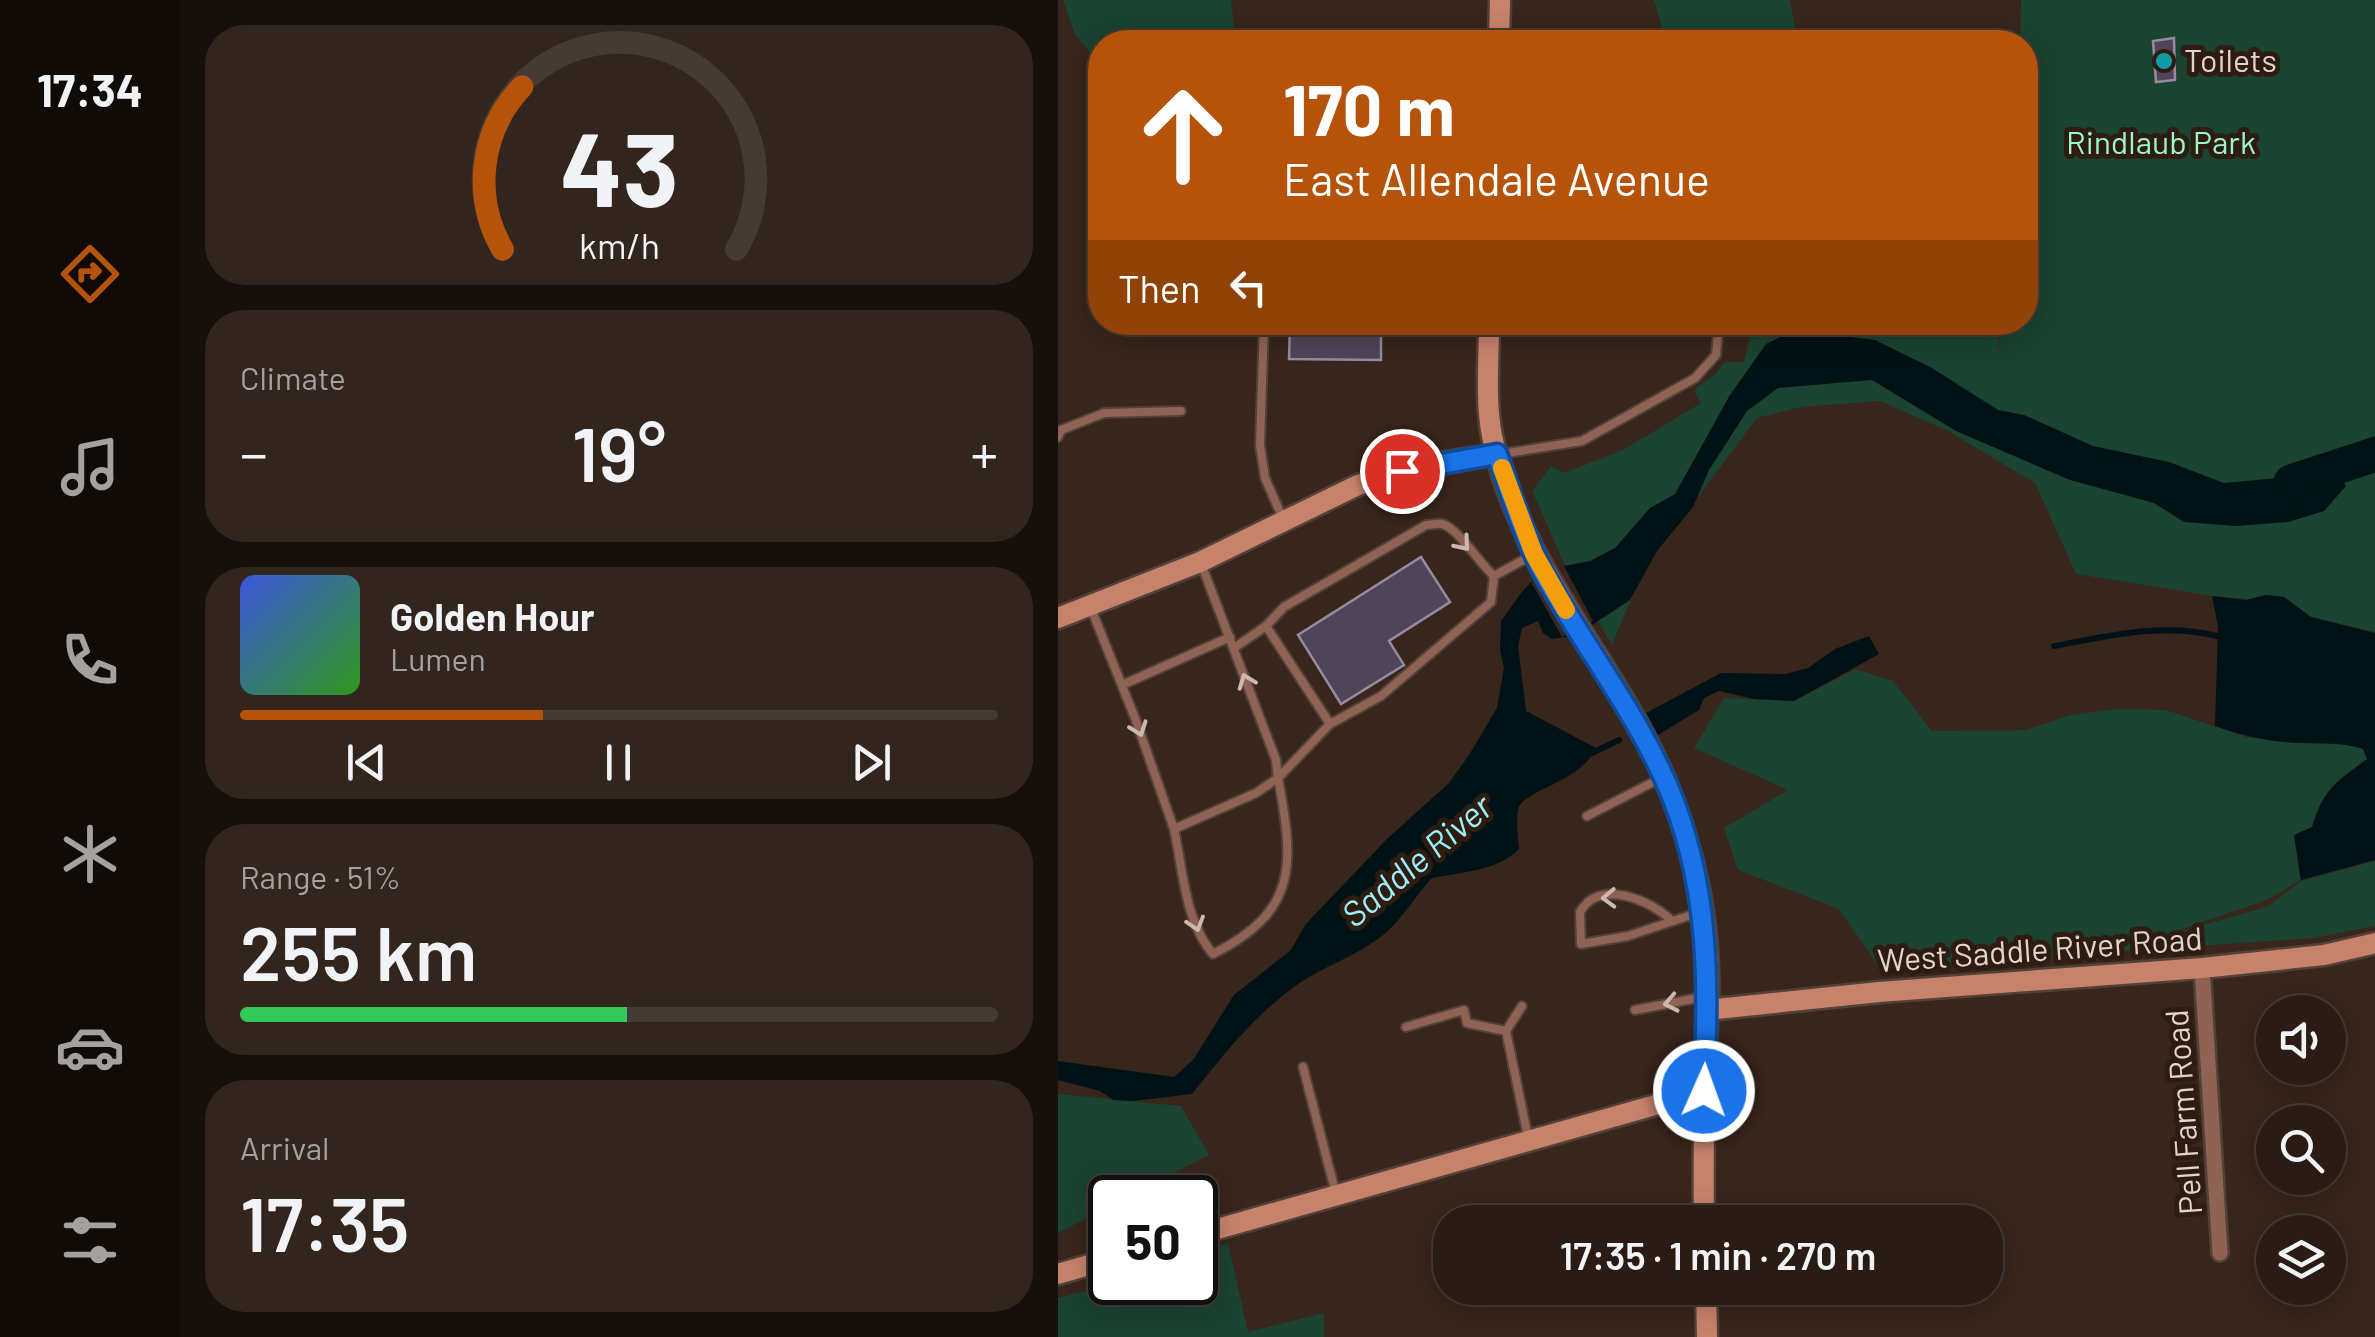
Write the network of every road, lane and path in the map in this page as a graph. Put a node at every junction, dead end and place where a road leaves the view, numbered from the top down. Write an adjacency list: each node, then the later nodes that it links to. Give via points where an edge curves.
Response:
1 (1500, 0): 2 (main road)
2 (1499, 30)
3 (1264, 335): 9 (lane, via 1260,445)
4 (1490, 335): 8 (main road)
5 (1717, 335): 8 (lane, via 1716,355 1695,378 1582,441)
6 (1181, 411): 7 (lane, via 1104,413)
7 (1058, 436)
8 (1497, 454): 9 (main road, via 1381,477); 11 (main road)
9 (1284, 520): 10 (main road)
10 (1200, 562): 13 (main road); 16 (lane)
11 (1539, 563): 12 (lane); 20 (main road)
12 (1494, 576): 15 (lane, one-way to 12, via 1284,607 1426,525 1455,532); 19 (lane, via 1490,602 1380,696)
13 (1090, 606): 14 (main road); 18 (lane)
14 (1058, 618)
15 (1266, 626): 17 (lane); 19 (lane)
16 (1230, 637): 17 (lane); 18 (lane)
17 (1234, 648): 21 (lane, one-way to 17)
18 (1122, 685): 23 (lane, one-way to 23)
19 (1330, 724): 21 (lane)
20 (1663, 777): 22 (lane); 24 (main road)
21 (1278, 778): 23 (lane); 23 (lane, one-way to 21, via 1194,924 1213,954 1242,940 1272,910 1288,873)
22 (1587, 816)
23 (1174, 830)
24 (1703, 910): 25 (lane); 28 (main road)
25 (1671, 920): 25 (lane, one-way to 25, via 1647,902 1600,896 1580,912 1581,944)
26 (2376, 943): 27 (main road, West Saddle River Road)
27 (2202, 968): 28 (main road, West Saddle River Road); 39 (street, Pell Farm Road)
28 (1707, 1003): 30 (lane, one-way to 30); 34 (main road)
29 (1522, 1006): 32 (lane)
30 (1636, 1010)
31 (1406, 1027): 32 (lane, via 1464,1010 1467,1023)
32 (1506, 1031): 35 (lane)
33 (1303, 1066): 36 (lane)
34 (1704, 1091): 35 (main road); 37 (main road)
35 (1529, 1141): 36 (main road)
36 (1336, 1194): 38 (main road)
37 (1704, 1205)
38 (1218, 1228)
39 (2220, 1253)
40 (1088, 1265): 41 (main road)
41 (1058, 1274)
42 (1706, 1305): 43 (main road)
43 (1707, 1337)

